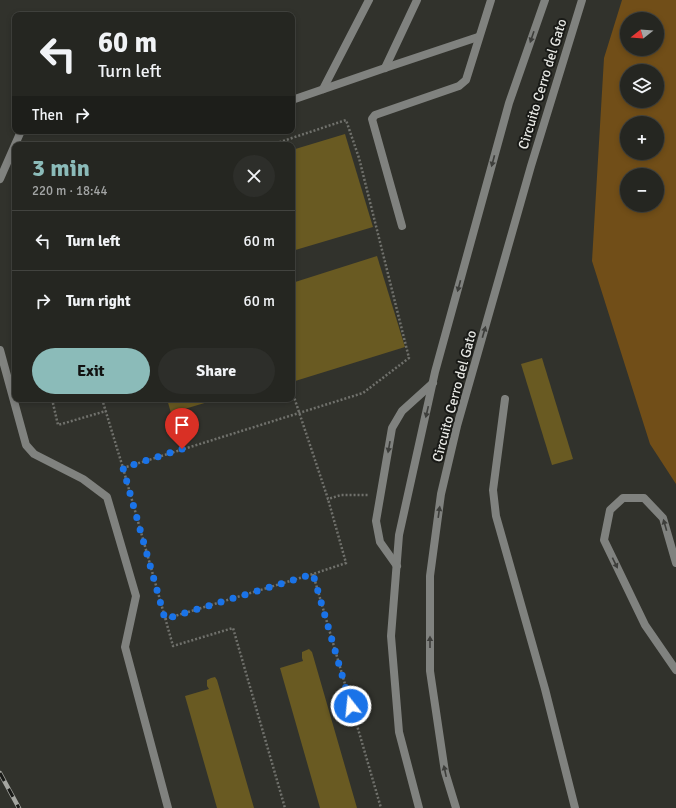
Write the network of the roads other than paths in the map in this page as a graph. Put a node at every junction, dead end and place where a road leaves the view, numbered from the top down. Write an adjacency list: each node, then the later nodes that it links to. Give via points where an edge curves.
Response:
1 (369, 0): 8 (street)
2 (417, 0): 7 (street)
3 (491, 0): 6 (street)
4 (545, 0): 14 (street, Circuito Cerro del Gato, one-way to 14, via 509,103)
5 (582, 0): 23 (street, Circuito Cerro del Gato, one-way to 5, via 445,772 430,671 430,576 441,494 457,426 522,197)
6 (478, 37): 7 (street); 12 (street, via 466,80 459,86 375,115 372,119)
7 (385, 68): 8 (street)
8 (323, 89): 9 (street)
9 (295, 99)
10 (12, 152): 11 (street)
11 (0, 179)
12 (402, 226)
13 (0, 350): 15 (street)
14 (433, 383): 19 (street, Circuito Cerro del Gato, one-way to 19, via 399,535); 19 (street, one-way to 19, via 402,412 392,428 376,521 380,542)
15 (12, 394)
16 (505, 399): 24 (street, via 493,490 496,516 545,689)
17 (14, 402): 21 (street, via 26,445 34,454 83,479 107,496 136,596 125,647)
18 (676, 563): 20 (street, one-way to 20, via 663,518 644,498 623,498 610,510 604,540 644,624)
19 (397, 566): 22 (street, Circuito Cerro del Gato, via 391,636 399,732)
20 (676, 670)
21 (168, 808)
22 (419, 808)
23 (456, 808)
24 (575, 808)

